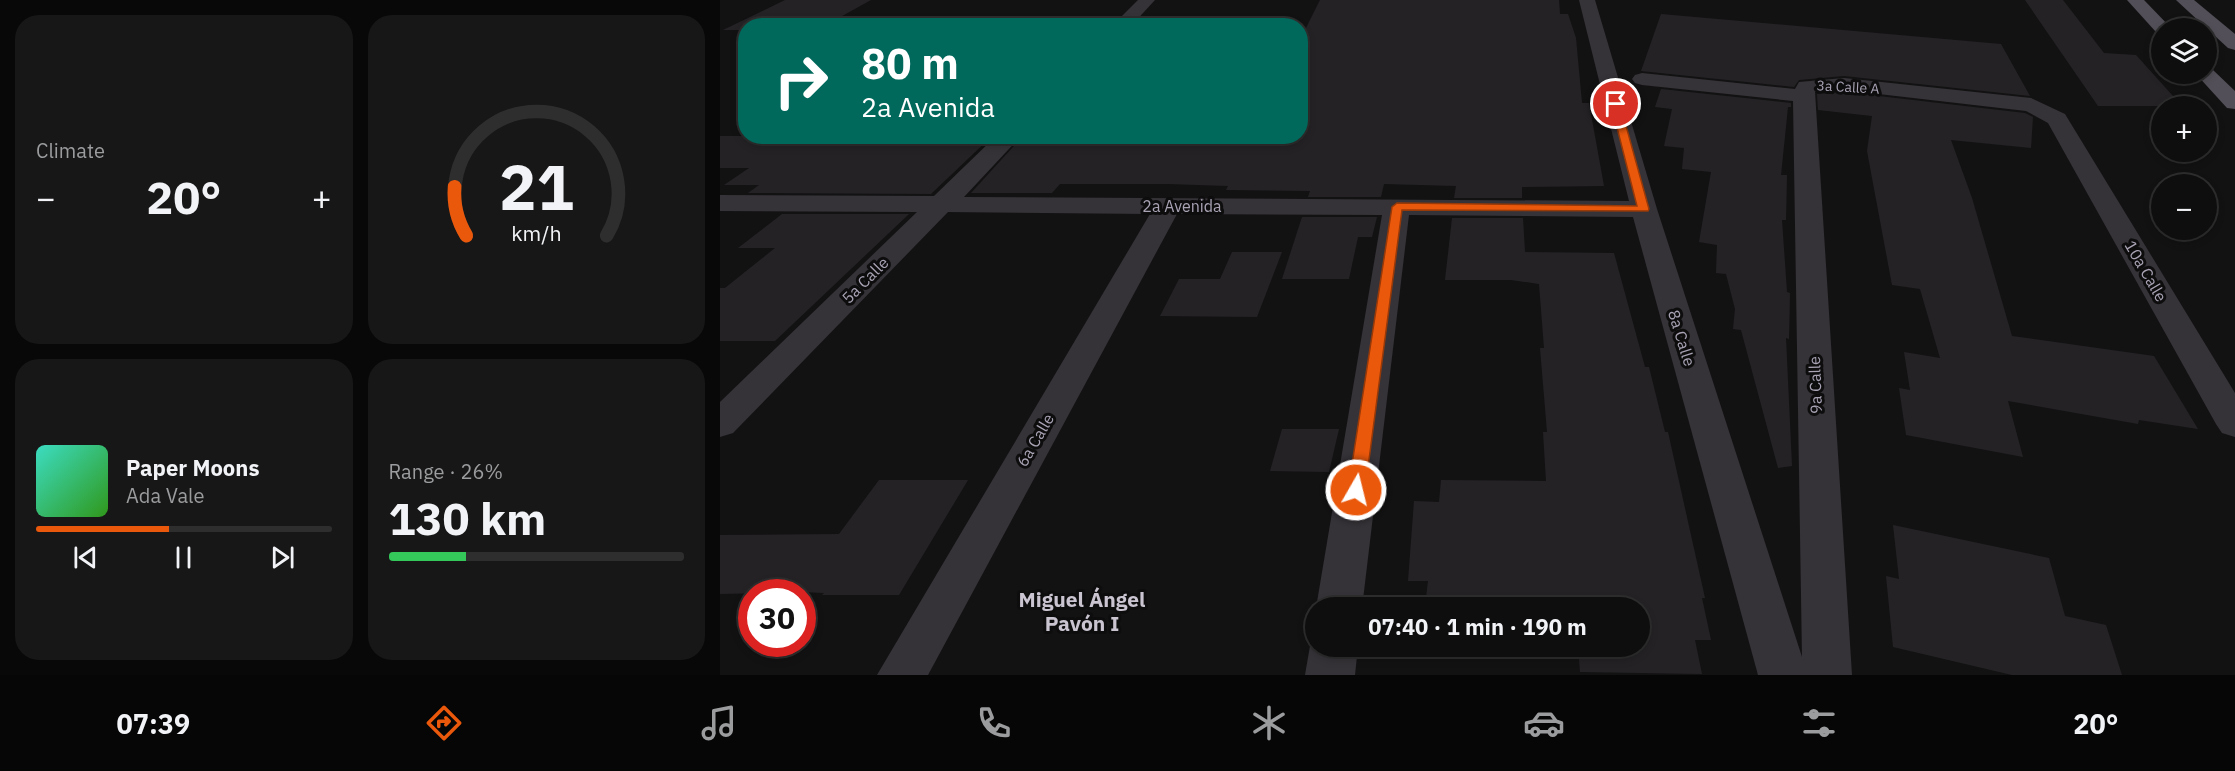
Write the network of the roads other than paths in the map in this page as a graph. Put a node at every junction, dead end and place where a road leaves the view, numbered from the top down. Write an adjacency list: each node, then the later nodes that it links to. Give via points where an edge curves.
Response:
1 (1147, 0): 5 (street)
2 (1587, 0): 18 (street, 8a Calle)
3 (2135, 0): 6 (main road)
4 (2184, 0): 7 (main road)
5 (1129, 18)
6 (2152, 18)
7 (2235, 44)
8 (1642, 79): 10 (street, 3a Calle A)
9 (2216, 84): 11 (main road)
10 (1804, 96): 12 (street, 3a Calle A, via 1806,86 1844,84 2031,105); 26 (street, 9a Calle)
11 (2235, 103)
12 (2057, 119): 20 (street, 10a Calle)
13 (1002, 144): 15 (street, 5a Calle)
14 (720, 203): 15 (street, 2a Avenida)
15 (941, 204): 16 (street, 2a Avenida); 19 (street, 5a Calle)
16 (1168, 206): 17 (street, 2a Avenida); 23 (street, 6a Calle)
17 (1397, 207): 18 (street, 2a Avenida); 21 (street)
18 (1644, 209): 25 (street, 8a Calle)
19 (720, 424)
20 (2235, 424)
21 (1341, 597)
22 (1332, 657): 24 (street)
23 (902, 675)
24 (1330, 675)
25 (1783, 675)
26 (1827, 675)

